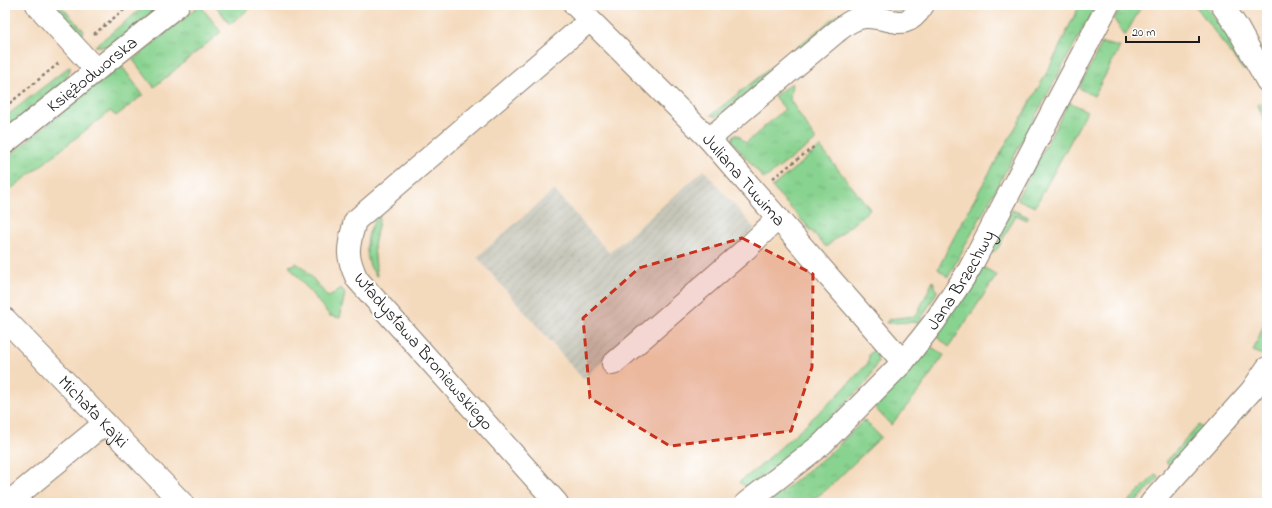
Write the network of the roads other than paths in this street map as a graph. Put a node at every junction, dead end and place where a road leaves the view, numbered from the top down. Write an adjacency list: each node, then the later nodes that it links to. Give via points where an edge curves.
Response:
1 (37, 5): 7 (street)
2 (178, 5): 7 (street, Księżodworska)
3 (924, 5): 9 (street, via 904,23 865,17 854,20 835,33)
4 (1108, 5): 13 (street, Jana Brzechwy, via 969,270 935,321)
5 (1222, 5): 8 (street, via 1237,26)
6 (581, 10): 9 (street, Juliana Tuwima); 20 (street, Władysława Broniewskiego, via 356,221 349,244 349,262 357,279)
7 (96, 70): 10 (street, Księżodworska)
8 (1267, 81)
9 (709, 139): 11 (street, Juliana Tuwima)
10 (5, 143)
11 (778, 218): 13 (street, Juliana Tuwima); 14 (street, via 746,249)
12 (5, 319): 17 (street, Michała Kajki)
13 (903, 362): 21 (street, Jana Brzechwy, via 822,444)
14 (613, 364)
15 (1267, 368): 16 (street)
16 (1260, 392): 22 (street)
17 (105, 424): 18 (street); 19 (street, Michała Kajki)
18 (8, 503)
19 (182, 503)
20 (557, 503)
21 (746, 503)
22 (1151, 503)

